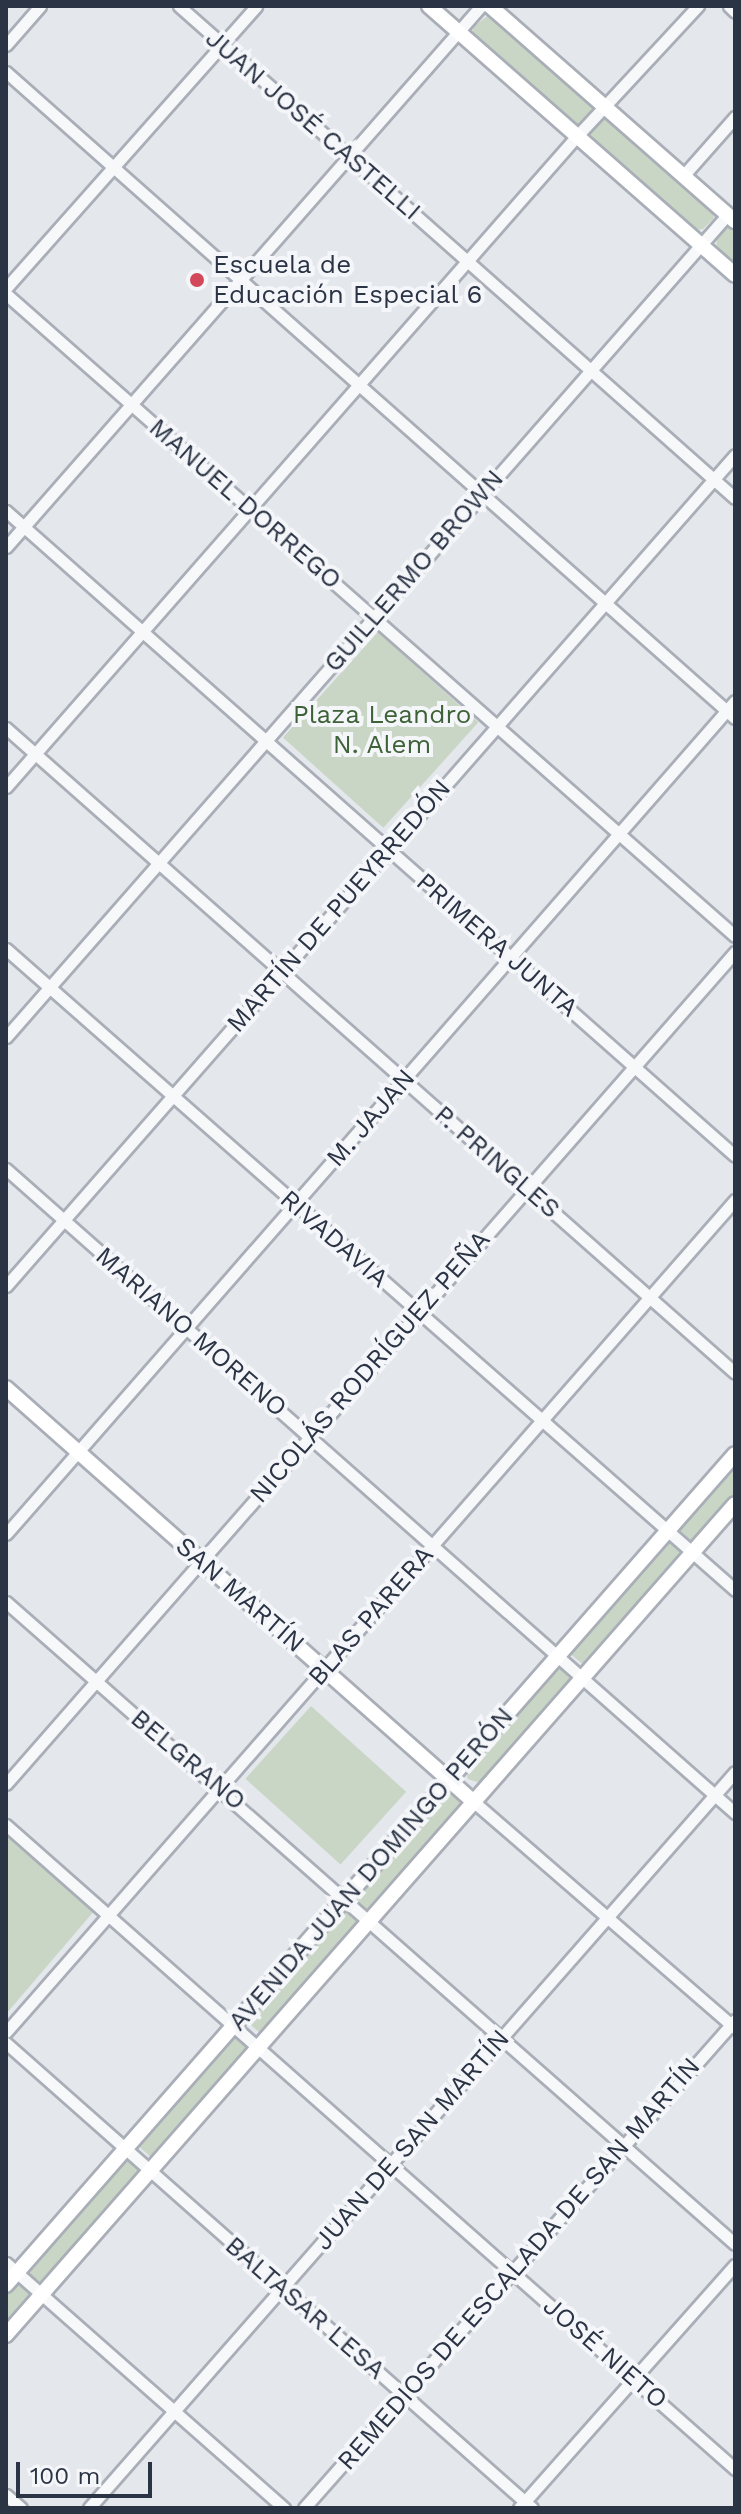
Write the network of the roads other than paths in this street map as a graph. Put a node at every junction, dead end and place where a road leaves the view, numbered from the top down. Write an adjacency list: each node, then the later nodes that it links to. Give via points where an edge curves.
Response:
1 (40, 6): 11 (street)
2 (179, 6): 12 (street, JUAN JOSÉ CASTELLI)
3 (256, 6): 12 (street)
4 (429, 6): 10 (main road)
5 (481, 6): 10 (street)
6 (490, 6): 14 (main road)
7 (698, 6): 14 (street)
8 (729, 6): 9 (street)
9 (735, 12)
10 (458, 31): 16 (main road); 17 (street)
11 (6, 45)
12 (223, 45): 17 (street, JUAN JOSÉ CASTELLI); 18 (street)
13 (6, 72): 18 (street)
14 (607, 109): 16 (street); 19 (main road)
15 (735, 117): 19 (street)
16 (577, 136): 21 (main road); 22 (street)
17 (349, 156): 22 (street, JUAN JOSÉ CASTELLI); 24 (street)
18 (112, 167): 24 (street); 25 (street)
19 (683, 176): 20 (main road)
20 (731, 217): 21 (street, GUILLERMO BROWN)
21 (701, 245): 23 (main road); 26 (street, GUILLERMO BROWN)
22 (467, 260): 26 (street, JUAN JOSÉ CASTELLI); 27 (street)
23 (735, 275)
24 (240, 280): 27 (street); 28 (street)
25 (6, 291): 28 (street, MANUEL DORREGO)
26 (591, 370): 30 (street, JUAN JOSÉ CASTELLI); 31 (street, GUILLERMO BROWN)
27 (359, 382): 31 (street); 33 (street)
28 (131, 405): 33 (street, MANUEL DORREGO); 35 (street)
29 (735, 455): 30 (street, MARTÍN DE PUEYRREDÓN)
30 (714, 479): 32 (street, JUAN JOSÉ CASTELLI); 37 (street, MARTÍN DE PUEYRREDÓN)
31 (484, 492): 37 (street); 38 (street, GUILLERMO BROWN)
32 (735, 498)
33 (250, 507): 38 (street, MANUEL DORREGO); 39 (street)
34 (6, 511): 35 (street, PRIMERA JUNTA)
35 (23, 527): 36 (street); 39 (street, PRIMERA JUNTA)
36 (6, 547)
37 (605, 603): 40 (street); 41 (street, MARTÍN DE PUEYRREDÓN)
38 (375, 616): 41 (street, MANUEL DORREGO); 43 (street, GUILLERMO BROWN)
39 (141, 629): 43 (street, PRIMERA JUNTA); 44 (street)
40 (732, 710): 46 (street, M. JAJAN)
41 (496, 727): 46 (street, MANUEL DORREGO); 47 (street, MARTÍN DE PUEYRREDÓN)
42 (6, 728): 44 (street, P. PRINGLES)
43 (266, 741): 47 (street, PRIMERA JUNTA); 48 (street, GUILLERMO BROWN)
44 (36, 754): 45 (street); 48 (street, P. PRINGLES)
45 (6, 787)
46 (618, 835): 49 (street, MANUEL DORREGO); 52 (street, M. JAJAN)
47 (389, 850): 52 (street, PRIMERA JUNTA); 53 (street, MARTÍN DE PUEYRREDÓN)
48 (158, 864): 53 (street, P. PRINGLES); 54 (street, GUILLERMO BROWN)
49 (735, 936)
50 (6, 949): 54 (street, RIVADAVIA)
51 (735, 952): 56 (street, NICOLÁS RODRÍGUEZ PEÑA)
52 (511, 958): 56 (street, PRIMERA JUNTA); 57 (street, M. JAJAN)
53 (281, 972): 57 (street, P. PRINGLES); 58 (street, MARTÍN DE PUEYRREDÓN)
54 (50, 988): 55 (street, GUILLERMO BROWN); 58 (street, RIVADAVIA)
55 (6, 1037)
56 (635, 1065): 59 (street, PRIMERA JUNTA); 61 (street, NICOLÁS RODRÍGUEZ PEÑA)
57 (403, 1080): 61 (street, P. PRINGLES); 63 (street, M. JAJAN)
58 (172, 1096): 63 (street, RIVADAVIA); 64 (street, MARTÍN DE PUEYRREDÓN)
59 (735, 1156)
60 (6, 1169): 64 (street, MARIANO MORENO)
61 (526, 1187): 66 (street, P. PRINGLES); 67 (street, NICOLÁS RODRÍGUEZ PEÑA)
62 (735, 1200): 66 (street, BLAS PARERA)
63 (295, 1205): 67 (street, RIVADAVIA); 68 (street, M. JAJAN)
64 (64, 1220): 65 (street, MARTÍN DE PUEYRREDÓN); 68 (street, MARIANO MORENO)
65 (6, 1286)
66 (649, 1298): 69 (street, P. PRINGLES); 71 (street, BLAS PARERA)
67 (418, 1314): 71 (street, RIVADAVIA); 72 (street, NICOLÁS RODRÍGUEZ PEÑA)
68 (187, 1328): 72 (street, MARIANO MORENO); 73 (street, M. JAJAN)
69 (735, 1373)
70 (6, 1388): 73 (main road, SAN MARTÍN)
71 (541, 1422): 76 (street, RIVADAVIA); 78 (street, BLAS PARERA)
72 (309, 1436): 78 (street, MARIANO MORENO); 80 (street, NICOLÁS RODRÍGUEZ PEÑA)
73 (78, 1452): 77 (street, M. JAJAN); 80 (main road, SAN MARTÍN)
74 (735, 1454): 76 (main road, AVENIDA JUAN DOMINGO PERÓN)
75 (735, 1504): 79 (main road, AVENIDA JUAN DOMINGO PERÓN)
76 (668, 1530): 79 (street, RIVADAVIA); 83 (main road, AVENIDA JUAN DOMINGO PERÓN)
77 (6, 1534)
78 (432, 1545): 83 (street, MARIANO MORENO); 84 (street, BLAS PARERA)
79 (693, 1552): 81 (street, RIVADAVIA); 85 (main road, AVENIDA JUAN DOMINGO PERÓN)
80 (202, 1561): 84 (main road, SAN MARTÍN); 86 (street, NICOLÁS RODRÍGUEZ PEÑA)
81 (735, 1590)
82 (6, 1602): 86 (street, BELGRANO)
83 (558, 1656): 85 (street, MARIANO MORENO); 88 (main road, AVENIDA JUAN DOMINGO PERÓN)
84 (324, 1669): 88 (main road, SAN MARTÍN); 90 (street, BLAS PARERA)
85 (583, 1678): 91 (street, MARIANO MORENO); 92 (main road, AVENIDA JUAN DOMINGO PERÓN)
86 (96, 1682): 89 (street, NICOLÁS RODRÍGUEZ PEÑA); 90 (street, BELGRANO)
87 (735, 1772): 91 (street, JUAN DE SAN MARTÍN)
88 (449, 1780): 92 (main road, SAN MARTÍN); 95 (main road, AVENIDA JUAN DOMINGO PERÓN)
89 (6, 1784)
90 (221, 1787): 95 (street, BELGRANO); 96 (street, BLAS PARERA)
91 (715, 1795): 93 (street, MARIANO MORENO); 97 (street, JUAN DE SAN MARTÍN)
92 (474, 1802): 97 (street); 98 (main road, AVENIDA JUAN DOMINGO PERÓN)
93 (735, 1813)
94 (6, 1825): 96 (street, JOSÉ NIETO)
95 (345, 1897): 98 (street, BELGRANO); 100 (main road, AVENIDA JUAN DOMINGO PERÓN)
96 (109, 1915): 100 (street, JOSÉ NIETO); 101 (street, BLAS PARERA)
97 (608, 1916): 99 (street); 102 (street, JUAN DE SAN MARTÍN)
98 (370, 1921): 102 (street, BELGRANO); 104 (main road, AVENIDA JUAN DOMINGO PERÓN)
99 (734, 2024): 105 (street, REMEDIOS DE ESCALADA DE SAN MARTÍN)
100 (233, 2026): 104 (street, JOSÉ NIETO); 106 (main road, AVENIDA JUAN DOMINGO PERÓN)
101 (6, 2032)
102 (502, 2038): 105 (street, BELGRANO); 107 (street, JUAN DE SAN MARTÍN)
103 (6, 2043): 106 (street, BALTASAR LESA)
104 (258, 2048): 107 (street, JOSÉ NIETO); 108 (main road, AVENIDA JUAN DOMINGO PERÓN)
105 (620, 2146): 109 (street, BELGRANO); 112 (street, REMEDIOS DE ESCALADA DE SAN MARTÍN)
106 (126, 2149): 108 (street, BALTASAR LESA); 111 (main road, AVENIDA JUAN DOMINGO PERÓN)
107 (390, 2164): 112 (street, JOSÉ NIETO); 114 (street, JUAN DE SAN MARTÍN)
108 (150, 2171): 114 (street, BALTASAR LESA); 115 (main road, AVENIDA JUAN DOMINGO PERÓN)
109 (735, 2244)
110 (735, 2265): 117 (street)
111 (12, 2268): 113 (main road, AVENIDA JUAN DOMINGO PERÓN); 115 (street)
112 (511, 2271): 117 (street, JOSÉ NIETO); 118 (street, REMEDIOS DE ESCALADA DE SAN MARTÍN)
113 (6, 2285)
114 (283, 2287): 118 (street, BALTASAR LESA); 119 (street, JUAN DE SAN MARTÍN)
115 (42, 2294): 116 (main road, AVENIDA JUAN DOMINGO PERÓN); 119 (street)
116 (6, 2335)
117 (634, 2380): 120 (street, JOSÉ NIETO); 122 (street)
118 (402, 2393): 122 (street, BALTASAR LESA); 126 (street, REMEDIOS DE ESCALADA DE SAN MARTÍN)
119 (174, 2411): 124 (street, JUAN DE SAN MARTÍN); 125 (street)
120 (735, 2469)
121 (6, 2495): 123 (street)
122 (525, 2506)
123 (21, 2508)
124 (89, 2508)
125 (284, 2508)
126 (304, 2508)

